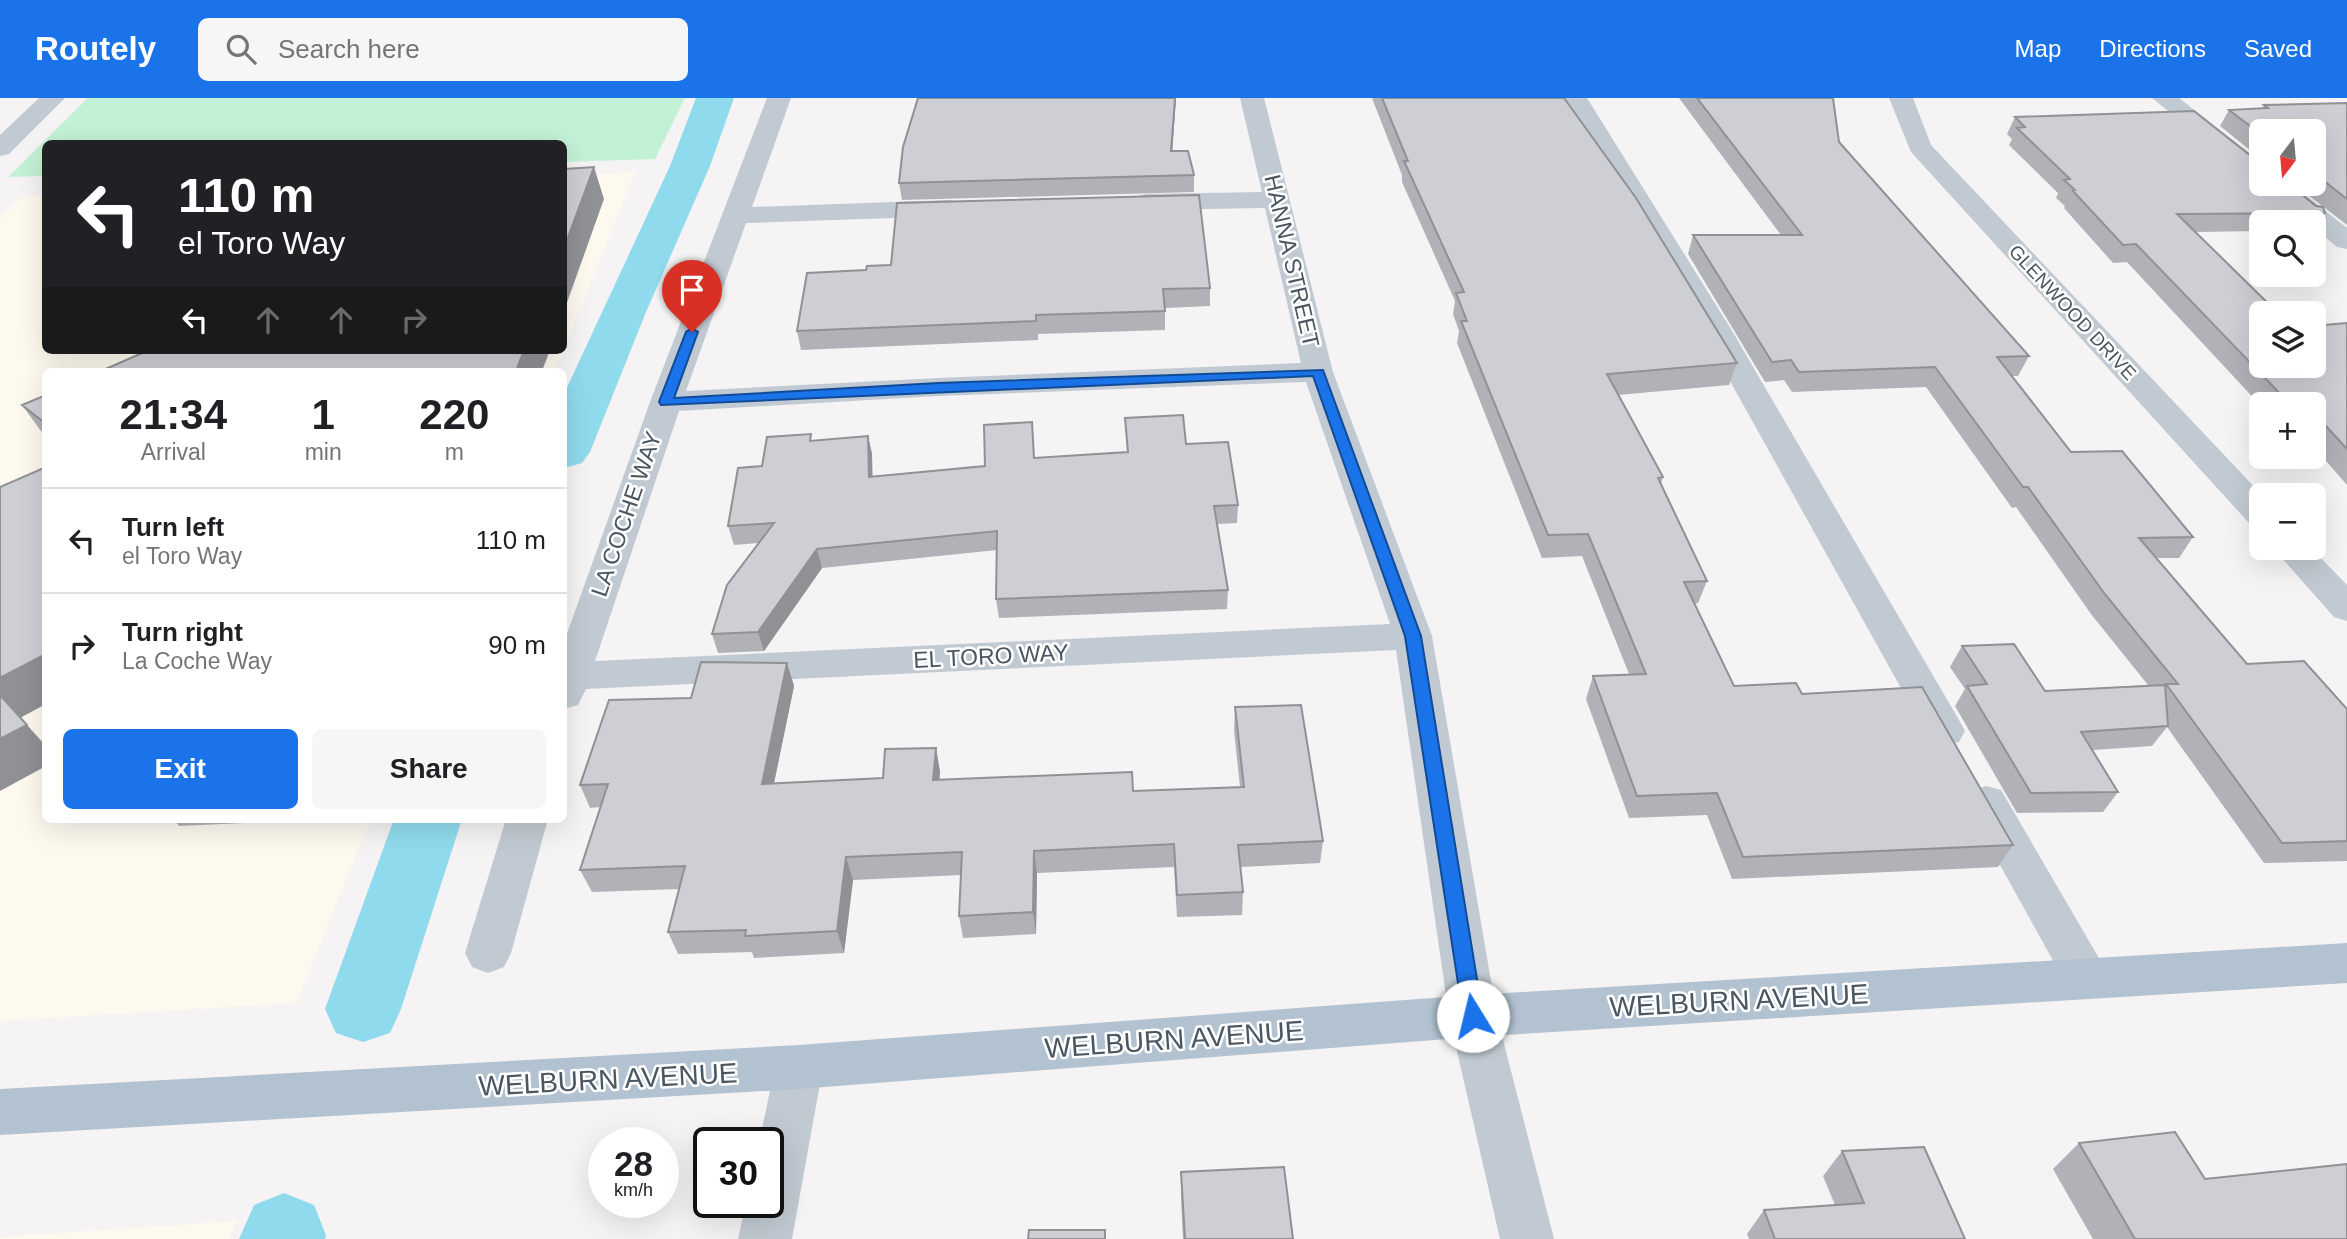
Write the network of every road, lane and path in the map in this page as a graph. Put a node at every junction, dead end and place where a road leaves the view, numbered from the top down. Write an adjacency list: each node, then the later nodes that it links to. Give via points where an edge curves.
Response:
1 (53, 98): 7 (street)
2 (779, 98): 14 (street, LA COCHE WAY)
3 (1252, 98): 11 (street, HANNA STREET)
4 (1575, 98): 27 (street, via 1716,329)
5 (1901, 98): 18 (street, GLENWOOD DRIVE, via 1920,147)
6 (2164, 98): 9 (street)
7 (9, 131): 8 (street)
8 (0, 149)
9 (2249, 165)
10 (2289, 196): 15 (street)
11 (1277, 200): 12 (street); 16 (street, HANNA STREET)
12 (1125, 203)
13 (972, 207): 14 (street)
14 (736, 215): 17 (street, LA COCHE WAY)
15 (2347, 241)
16 (1318, 372): 17 (street); 21 (street, HANNA STREET)
17 (666, 402): 22 (street, LA COCHE WAY)
18 (2249, 502)
19 (2302, 560): 20 (street)
20 (2347, 608)
21 (1413, 636): 23 (street, EL TORO WAY); 28 (street, HANNA STREET)
22 (567, 683)
23 (567, 686)
24 (526, 823): 25 (street)
25 (488, 953)
26 (2347, 963): 27 (main road, WELBURN AVENUE)
27 (2087, 979): 28 (main road, WELBURN AVENUE)
28 (1473, 1016): 29 (main road, WELBURN AVENUE); 32 (street, HANNA STREET)
29 (799, 1068): 30 (main road, WELBURN AVENUE); 31 (street)
30 (0, 1112)
31 (765, 1239)
32 (1527, 1239)

